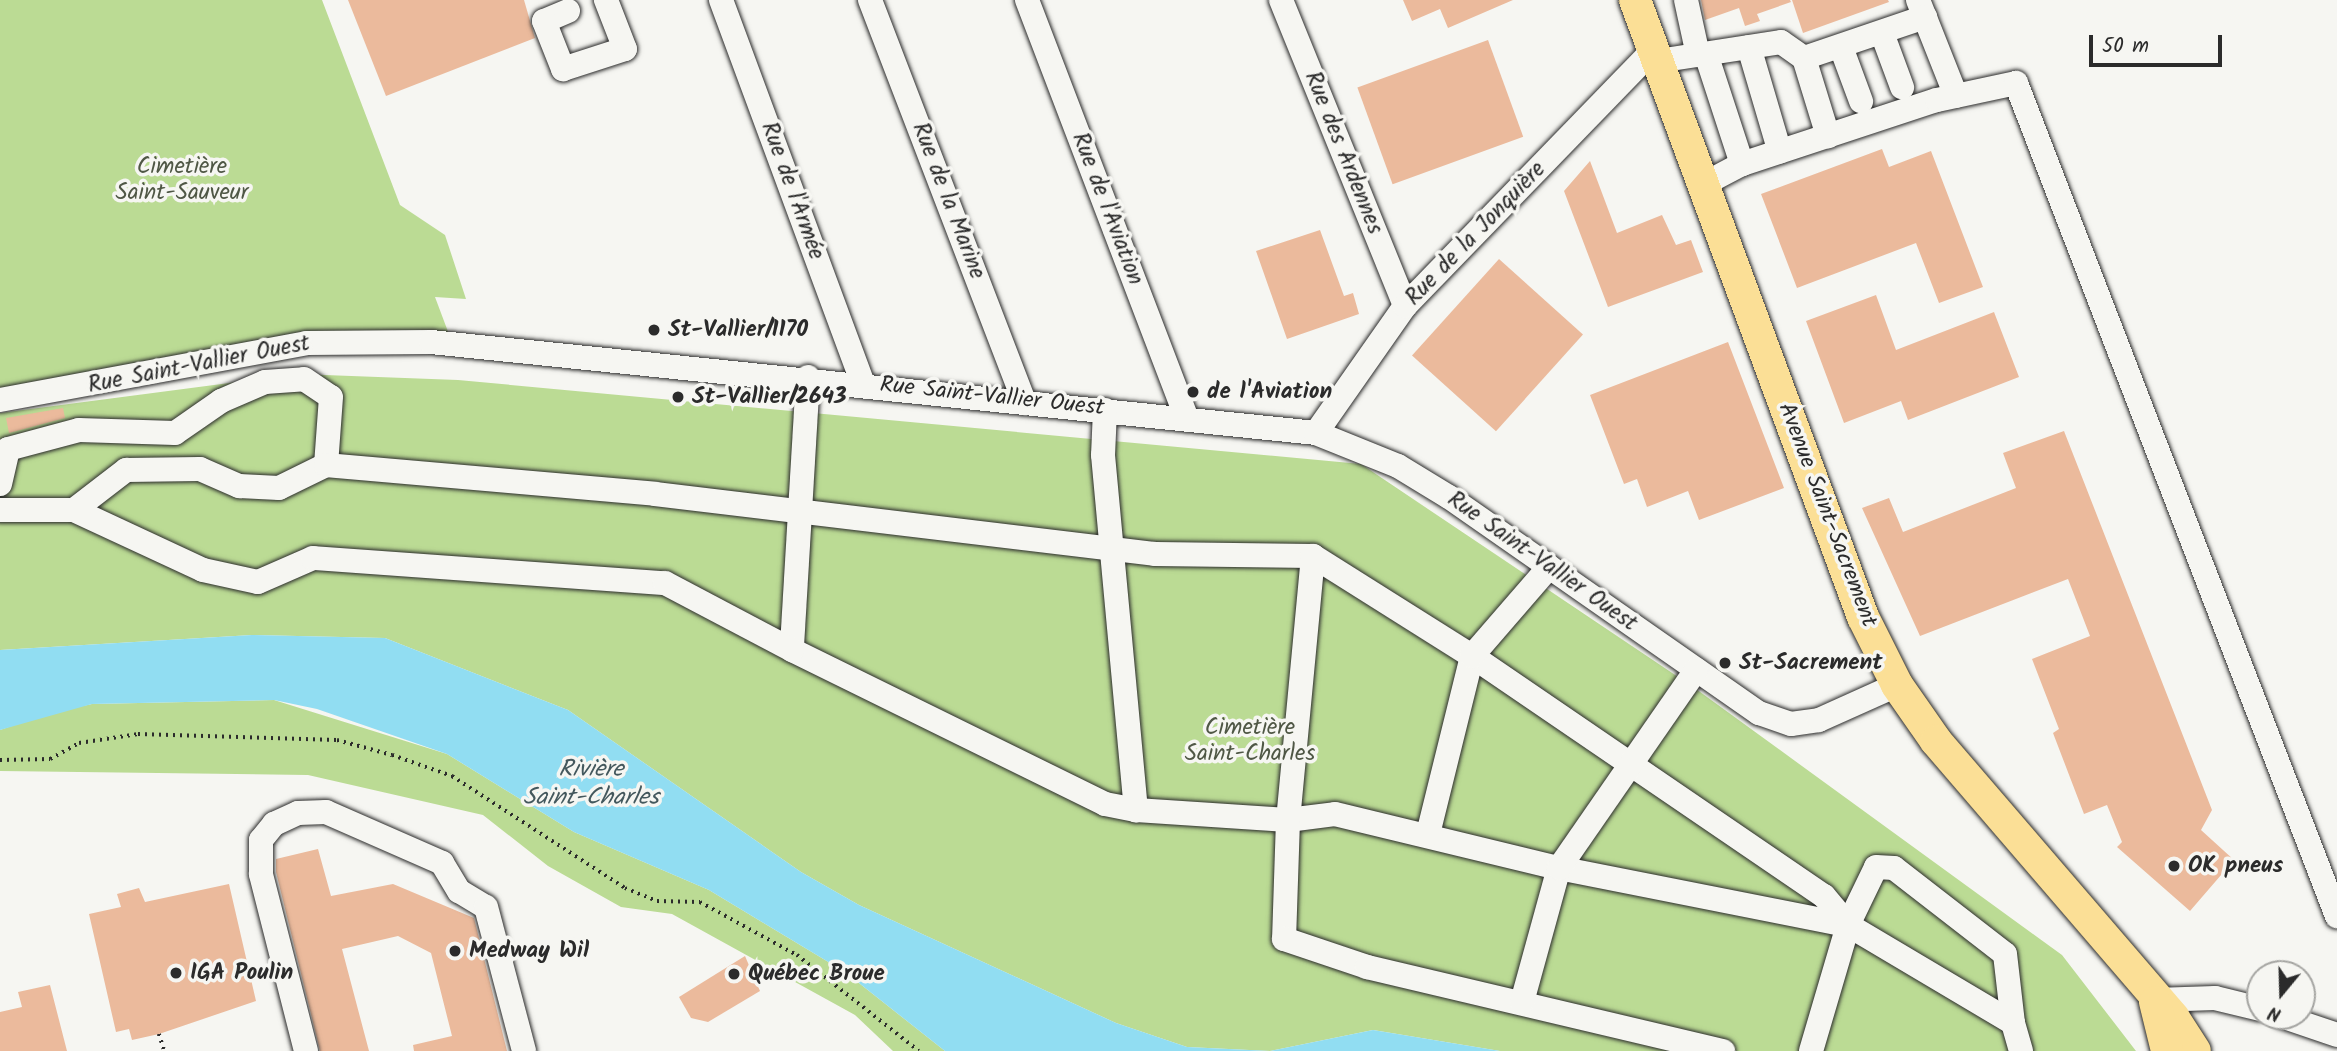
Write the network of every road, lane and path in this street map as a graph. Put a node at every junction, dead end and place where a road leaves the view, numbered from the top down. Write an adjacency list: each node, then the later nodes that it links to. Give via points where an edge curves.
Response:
1 (599, 0): 9 (street)
2 (606, 0): 9 (street, via 625,48 563,69 544,21)
3 (721, 0): 26 (street, Rue de l'Armée)
4 (870, 0): 28 (street, Rue de la Marine)
5 (1027, 0): 30 (street, Rue de l'Aviation)
6 (1281, 0): 24 (street, Rue des Ardennes)
7 (1635, 0): 15 (main road, Avenue Saint-Sacrement)
8 (1686, 0): 14 (street)
9 (566, 5)
10 (1921, 9): 11 (street); 18 (street)
11 (1882, 33): 13 (street); 17 (street)
12 (1749, 47): 14 (street); 16 (street, via 1781,42); 21 (street)
13 (1841, 47): 16 (street); 19 (street)
14 (1702, 54): 15 (street); 22 (street)
15 (1656, 55): 23 (main road, Avenue Saint-Sacrement); 24 (street, Rue de la Jonquière)
16 (1804, 58): 20 (street)
17 (1902, 87)
18 (1956, 96): 20 (street); 50 (street, via 2017,83)
19 (1861, 101)
20 (1828, 136): 21 (street)
21 (1780, 152): 22 (street)
22 (1742, 164): 23 (street)
23 (1704, 184): 43 (main road, Avenue Saint-Sacrement, via 1863,617)
24 (1405, 306): 31 (street, Rue de la Jonquière)
25 (808, 377): 26 (street, Rue Saint-Vallier Ouest); 27 (street, Rue Saint-Vallier Ouest, via 431,342 319,342); 36 (street)
26 (862, 383): 28 (street, Rue Saint-Vallier Ouest)
27 (0, 400)
28 (1025, 403): 29 (street, Rue Saint-Vallier Ouest)
29 (1105, 410): 30 (street, Rue Saint-Vallier Ouest); 37 (street)
30 (1186, 417): 31 (street, Rue Saint-Vallier Ouest)
31 (1316, 433): 39 (street, Rue Saint-Vallier Ouest, via 1398,466)
32 (326, 465): 33 (street, via 331,397 304,379 265,382 221,401 175,433 79,430 8,449); 35 (street, via 279,488 239,486 200,469 126,470); 36 (street)
33 (0, 484)
34 (0, 510): 35 (street)
35 (74, 510): 40 (street, via 203,570 258,582 313,558 665,583)
36 (801, 512): 37 (street); 40 (street)
37 (1113, 550): 38 (street); 46 (street)
38 (1313, 556): 41 (street); 47 (street)
39 (1549, 567): 41 (street); 42 (street, Rue Saint-Vallier Ouest)
40 (792, 650): 46 (street, via 1105,804)
41 (1472, 656): 45 (street); 48 (street)
42 (1696, 670): 43 (street, Rue Saint-Vallier Ouest, via 1759,713 1791,724 1819,720); 45 (street)
43 (1897, 685): 52 (main road, Avenue Saint-Sacrement, via 1936,741)
44 (0, 760): 62 (path, via 50,759 79,743 138,734 337,740 392,755 452,776 625,888 657,901 700,902 797,955)
45 (1628, 766): 49 (street); 51 (street, via 1824,896)
46 (1136, 810): 47 (street)
47 (1288, 820): 48 (street, via 1335,814); 53 (street, via 1284,939 1367,967)
48 (1428, 834): 49 (street)
49 (1559, 868): 51 (street); 53 (street)
50 (2337, 916)
51 (1848, 925): 55 (street); 55 (street, via 1876,867 1894,868 2006,954); 64 (street)
52 (2155, 1000): 54 (street, via 2215,998); 66 (main road, Avenue Saint-Sacrement); 67 (main road, Avenue Saint-Sacrement)
53 (1522, 1002): 63 (street)
54 (2246, 1006)
55 (2012, 1023): 65 (street)
56 (2316, 1028): 58 (street)
57 (159, 1034): 59 (path)
58 (2337, 1035)
59 (164, 1049)
60 (306, 1051): 61 (street, via 261,874 261,840 274,824 299,813 326,812 442,863 459,891 486,907)
61 (524, 1051)
62 (919, 1051)
63 (1723, 1051)
64 (1811, 1051)
65 (2021, 1051)
66 (2167, 1051)
67 (2194, 1051)

